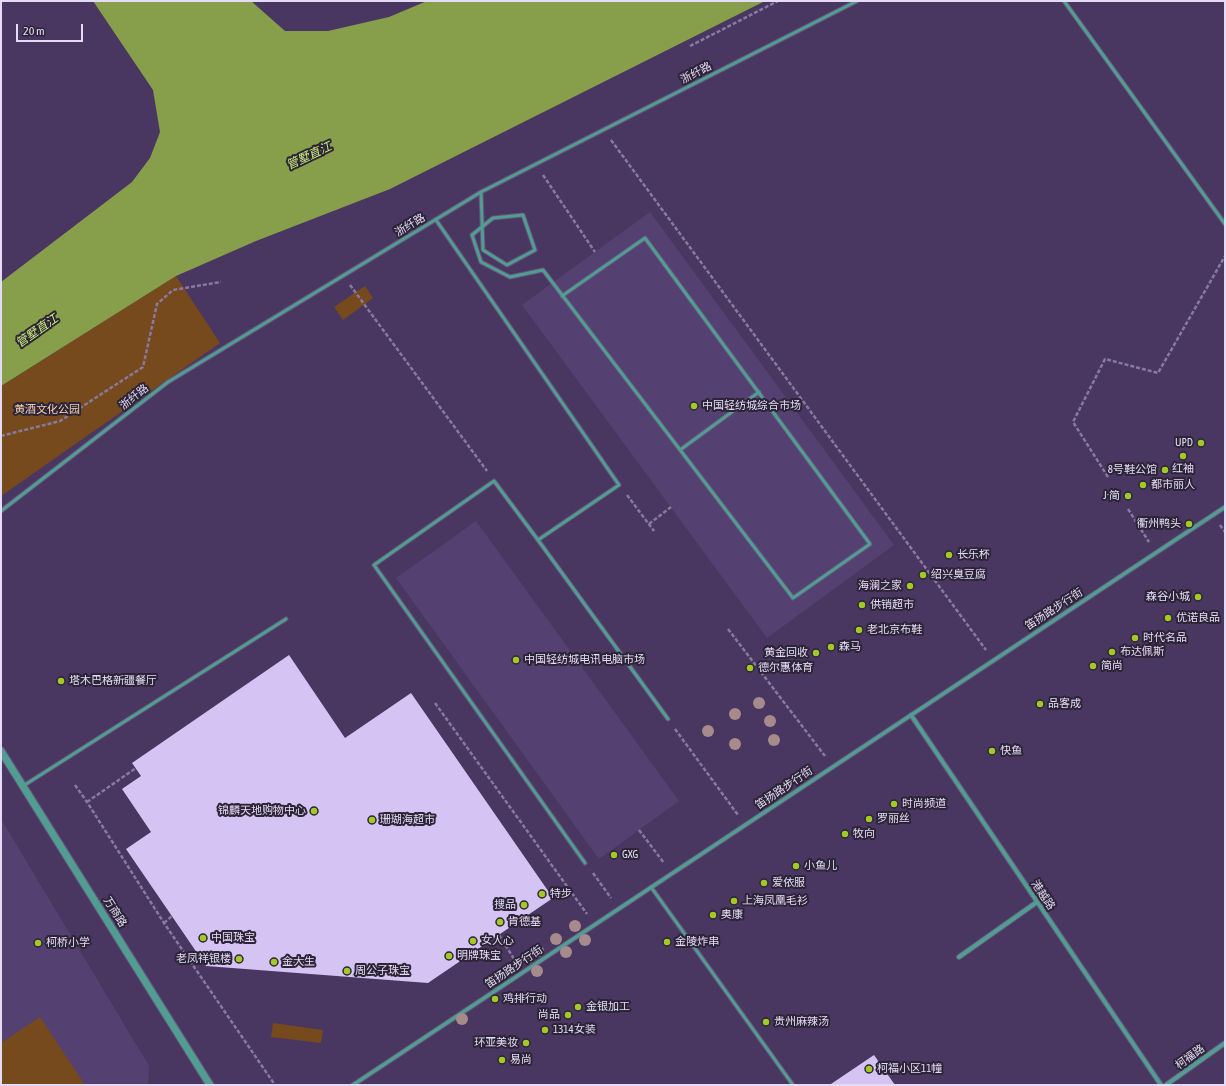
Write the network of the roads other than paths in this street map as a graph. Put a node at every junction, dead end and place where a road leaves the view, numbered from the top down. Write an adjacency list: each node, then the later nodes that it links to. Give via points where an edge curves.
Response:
1 (857, 1): 3 (lane, 浙纤路)
2 (1064, 1): 5 (lane)
3 (481, 192): 4 (lane, 浙纤路); 6 (lane, via 482,214 482,221 482,228 482,250 507,265 535,250 523,215 493,218 482,226 477,231 472,235 481,262 510,277 543,270)
4 (436, 220): 10 (lane, 浙纤路, via 168,382); 11 (lane, via 619,485)
5 (1225, 224)
6 (562, 296): 7 (lane, via 645,238); 8 (lane)
7 (758, 392): 8 (lane); 8 (lane, via 870,544 793,598)
8 (680, 450)
9 (1225, 507): 13 (street, 笛扬路步行街)
10 (1, 511)
11 (538, 540): 14 (lane); 17 (lane, via 494,481 374,565)
12 (286, 619): 16 (lane)
13 (911, 715): 18 (street, 笛扬路步行街); 19 (street, 港越路)
14 (668, 719)
15 (1, 751): 16 (street, 万商路)
16 (23, 786): 22 (street, 万商路)
17 (585, 863)
18 (651, 887): 23 (street, 笛扬路步行街); 24 (lane)
19 (1037, 902): 20 (street); 25 (street, 港越路)
20 (959, 957)
21 (1225, 1043): 26 (street, 柯福路)
22 (210, 1085)
23 (353, 1085)
24 (792, 1085)
25 (1161, 1085)
26 (1166, 1085)

